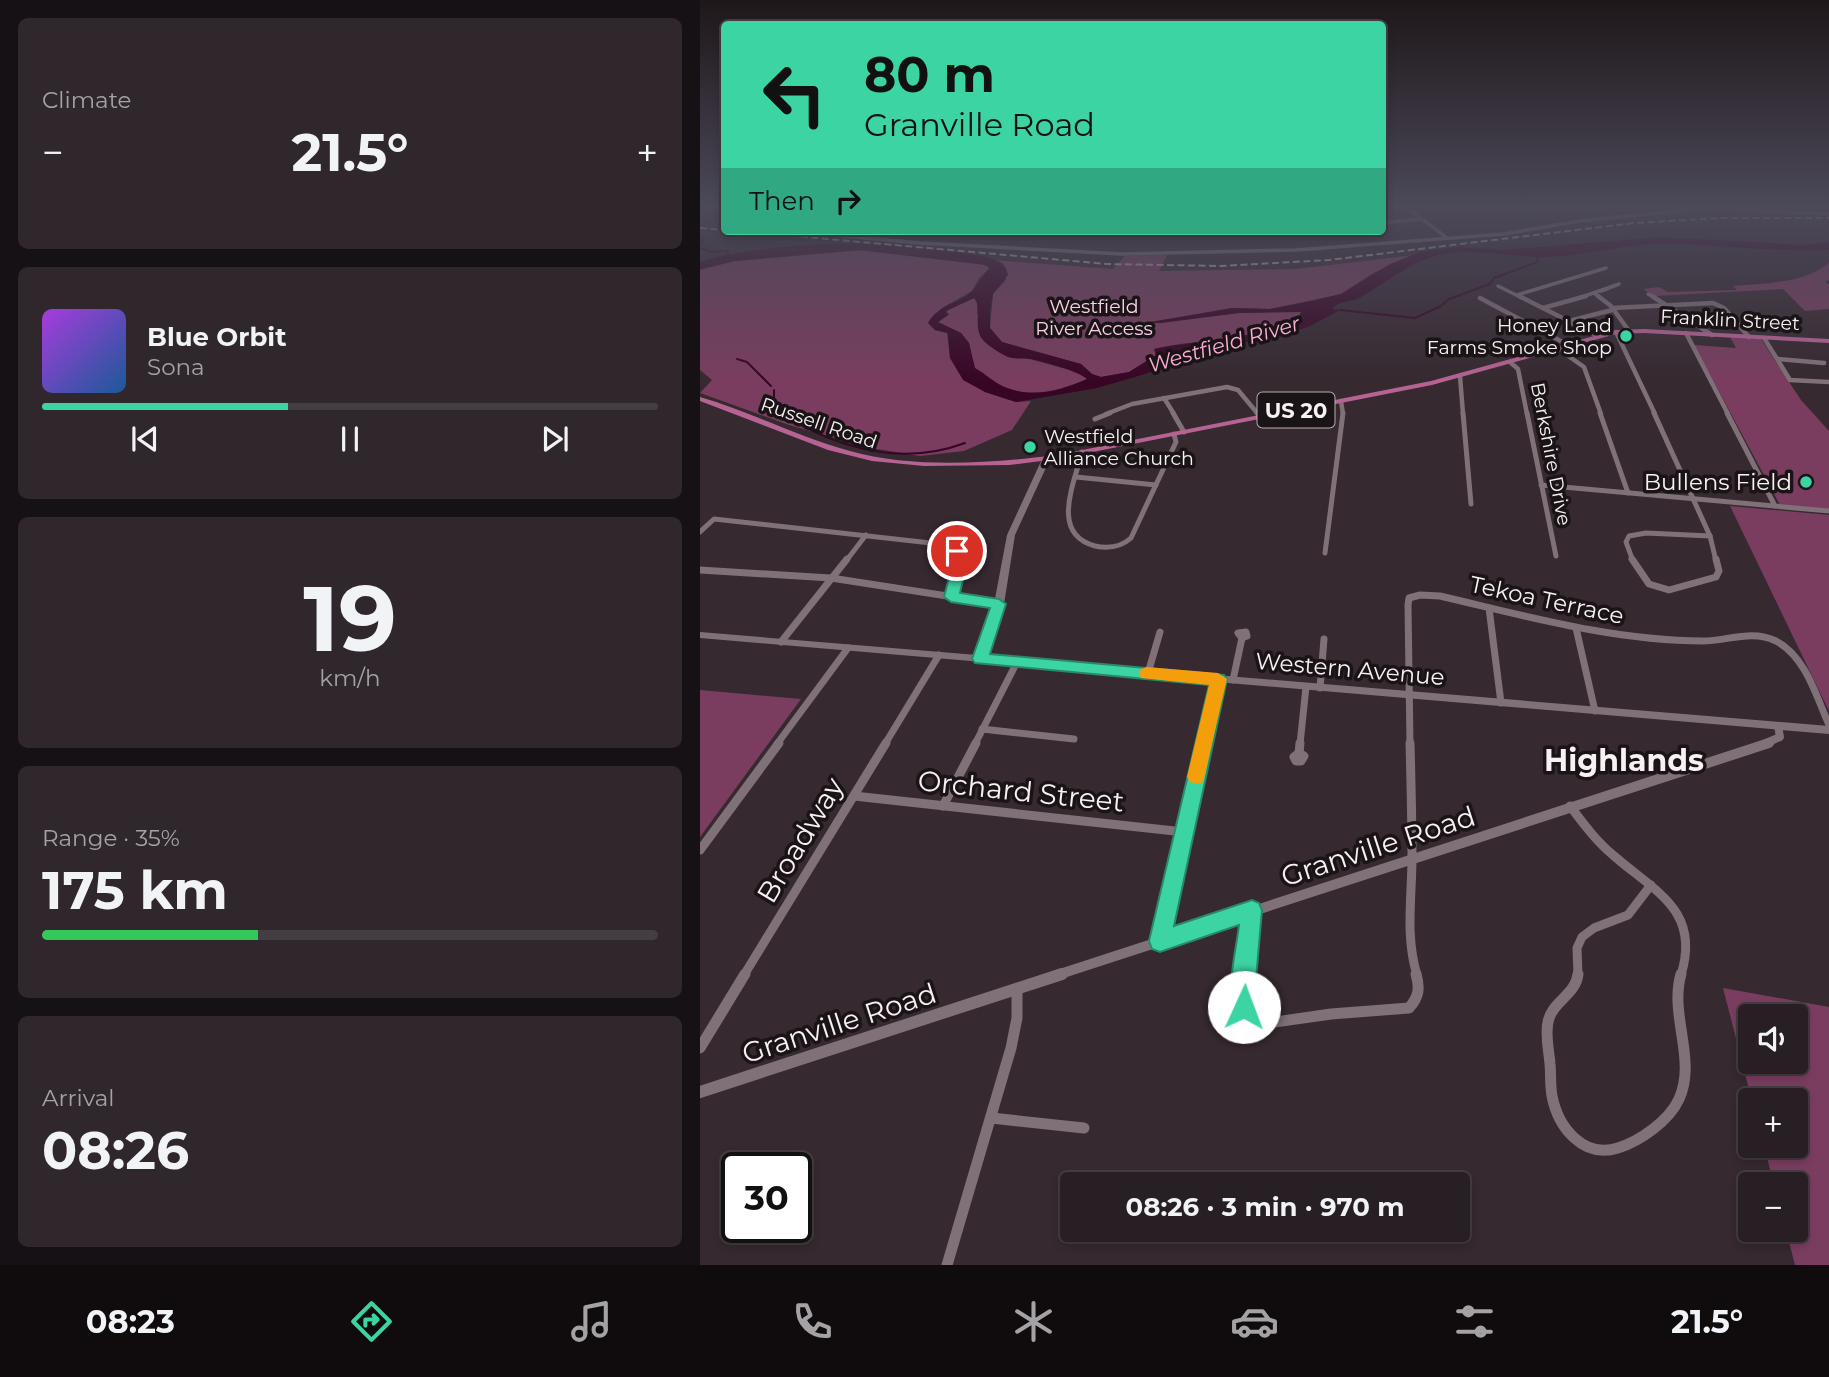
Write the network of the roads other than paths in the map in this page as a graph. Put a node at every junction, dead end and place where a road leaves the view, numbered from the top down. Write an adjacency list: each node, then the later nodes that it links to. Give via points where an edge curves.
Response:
1 (1606, 268): 4 (street)
2 (1498, 286): 4 (street)
3 (1648, 294): 6 (street)
4 (1516, 295): 7 (street)
5 (1480, 298): 18 (street)
6 (1665, 305): 8 (street); 13 (street); 15 (street, via 1719,304)
7 (1542, 308): 8 (street, via 1598,293); 9 (street)
8 (1612, 309): 9 (street); 10 (street)
9 (1568, 321): 14 (street)
10 (1629, 331): 11 (main road, Russell Road / US 20); 12 (main road, Franklin Street / US 20)
11 (1616, 332): 14 (main road, Russell Road / US 20); 38 (street)
12 (1686, 333): 13 (main road, Franklin Street / US 20); 40 (street)
13 (1712, 335): 15 (main road, Franklin Street / US 20)
14 (1598, 336): 18 (main road, Russell Road / US 20)
15 (1749, 337): 16 (main road, Franklin Street / US 20)
16 (1764, 338): 17 (main road, Franklin Street / US 20); 20 (street)
17 (1829, 341)
18 (1568, 345): 19 (main road, Russell Road / US 20)
19 (1557, 348): 21 (main road, Russell Road / US 20); 37 (street, via 1584,367)
20 (1778, 359): 22 (street); 24 (street, via 1790,380)
21 (1510, 362): 23 (main road, Russell Road / US 20); 36 (street, Berkshire Drive, via 1518,369)
22 (1824, 363)
23 (1460, 376): 27 (main road, Russell Road / US 20); 39 (street)
24 (1829, 382)
25 (1164, 398): 28 (street); 29 (street, via 1232,387); 30 (street)
26 (700, 399): 33 (main road, Russell Road / US 20, via 878,460)
27 (1341, 401): 29 (main road, Russell Road / US 20); 45 (street, via 1344,418)
28 (1100, 417)
29 (1260, 417): 30 (main road, Russell Road / US 20)
30 (1184, 432): 31 (main road, Russell Road / US 20)
31 (1174, 434): 32 (main road, Russell Road / US 20); 35 (street, via 1176,442)
32 (1082, 452): 33 (main road, Russell Road / US 20); 34 (street)
33 (1046, 459): 50 (main road, via 1011,535)
34 (1076, 477): 35 (street); 35 (street, via 1066,520 1077,537 1098,547 1116,547 1128,541)
35 (1156, 485)
36 (1541, 485): 37 (street); 46 (street, Berkshire Drive)
37 (1628, 493): 38 (street)
38 (1694, 499): 40 (street); 44 (street)
39 (1471, 504)
40 (1775, 506): 41 (street)
41 (1829, 511)
42 (700, 532): 43 (street, via 714,519)
43 (866, 536): 48 (street); 49 (street, via 952,547 960,562)
44 (1710, 537): 44 (street, via 1639,533 1626,542 1638,576 1657,588 1671,590 1718,576)
45 (1325, 553)
46 (1556, 556)
47 (700, 570): 48 (street)
48 (831, 578): 49 (street); 57 (street)
49 (951, 597): 50 (street)
50 (999, 604): 60 (main road)
51 (1489, 608): 52 (street, Tekoa Terrace); 67 (street, Tekoa Terrace, via 1435,595 1410,597); 68 (street)
52 (1576, 628): 69 (street); 71 (street, Tekoa Terrace, via 1629,637 1706,641 1751,634 1770,638 1796,656)
53 (700, 635): 57 (main road, Western Avenue)
54 (1159, 635): 62 (street)
55 (1242, 638): 64 (street)
56 (1324, 639): 66 (street)
57 (780, 642): 58 (main road, Western Avenue)
58 (848, 648): 59 (main road, Western Avenue); 79 (street)
59 (939, 655): 60 (main road, Western Avenue); 75 (street, Broadway)
60 (981, 659): 61 (main road, Western Avenue)
61 (1017, 662): 62 (main road, Western Avenue); 72 (street)
62 (1148, 673): 63 (main road, Western Avenue)
63 (1218, 679): 64 (main road, Western Avenue); 78 (street)
64 (1233, 680): 65 (main road, Western Avenue)
65 (1306, 687): 66 (main road, Western Avenue); 74 (street)
66 (1320, 688): 67 (main road, Western Avenue)
67 (1411, 696): 68 (main road, Western Avenue); 80 (street)
68 (1501, 703): 69 (main road, Western Avenue)
69 (1594, 711): 70 (main road, Western Avenue)
70 (1778, 726): 71 (main road, Western Avenue); 77 (street, Granville Road, via 1780,737 1774,741)
71 (1829, 727)
72 (982, 729): 73 (street); 76 (street)
73 (1074, 739)
74 (1299, 753)
75 (853, 796): 76 (street, Orchard Street); 85 (street, Broadway)
76 (943, 806): 78 (street, Orchard Street)
77 (1570, 806): 80 (street, Granville Road); 81 (street, via 1599,843)
78 (1184, 832): 83 (street)
79 (700, 850)
80 (1412, 859): 82 (street, Granville Road); 82 (street, via 1409,946 1419,992 1413,1004 1401,1010 1268,1023 1251,1017 1243,996)
81 (1651, 886): 81 (street, via 1681,919 1689,945 1676,996 1682,1091 1669,1114 1638,1139 1616,1151 1596,1151 1572,1134 1554,1105 1547,1024 1553,1008 1576,983 1581,938 1626,916)
82 (1252, 910): 83 (street, Granville Road)
83 (1160, 941): 84 (street, Granville Road)
84 (1017, 989): 86 (street, Granville Road); 87 (street, via 1016,1027)
85 (700, 1048)
86 (700, 1092)
87 (991, 1118): 88 (street); 89 (street)
88 (1084, 1128)
89 (947, 1265)

